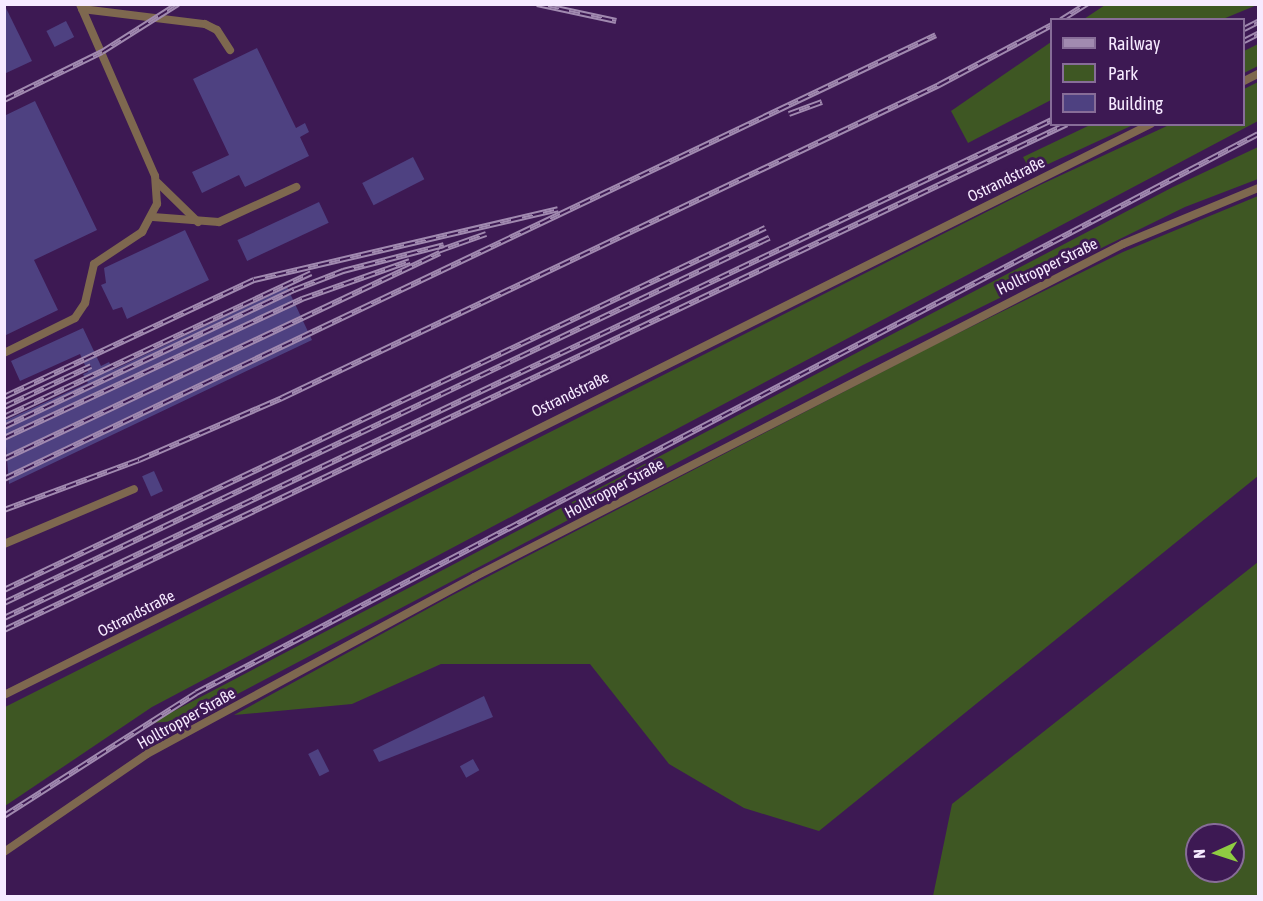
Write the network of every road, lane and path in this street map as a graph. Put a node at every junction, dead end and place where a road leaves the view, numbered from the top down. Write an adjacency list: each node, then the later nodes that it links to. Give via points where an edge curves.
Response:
1 (81, 7): 2 (lane, via 205,24 217,30); 4 (lane)
2 (230, 50)
3 (1147, 126): 12 (lane, Ostrandstraße)
4 (158, 183): 7 (lane); 8 (lane)
5 (296, 187): 8 (lane, via 227,219)
6 (1258, 188): 13 (lane, Holltropper Straße, via 1123,244 485,572 147,754)
7 (153, 217): 8 (lane); 9 (lane, via 142,232 94,264 85,303 75,318)
8 (198, 222)
9 (4, 353)
10 (134, 489): 11 (lane)
11 (4, 544)
12 (4, 695)
13 (4, 852)

